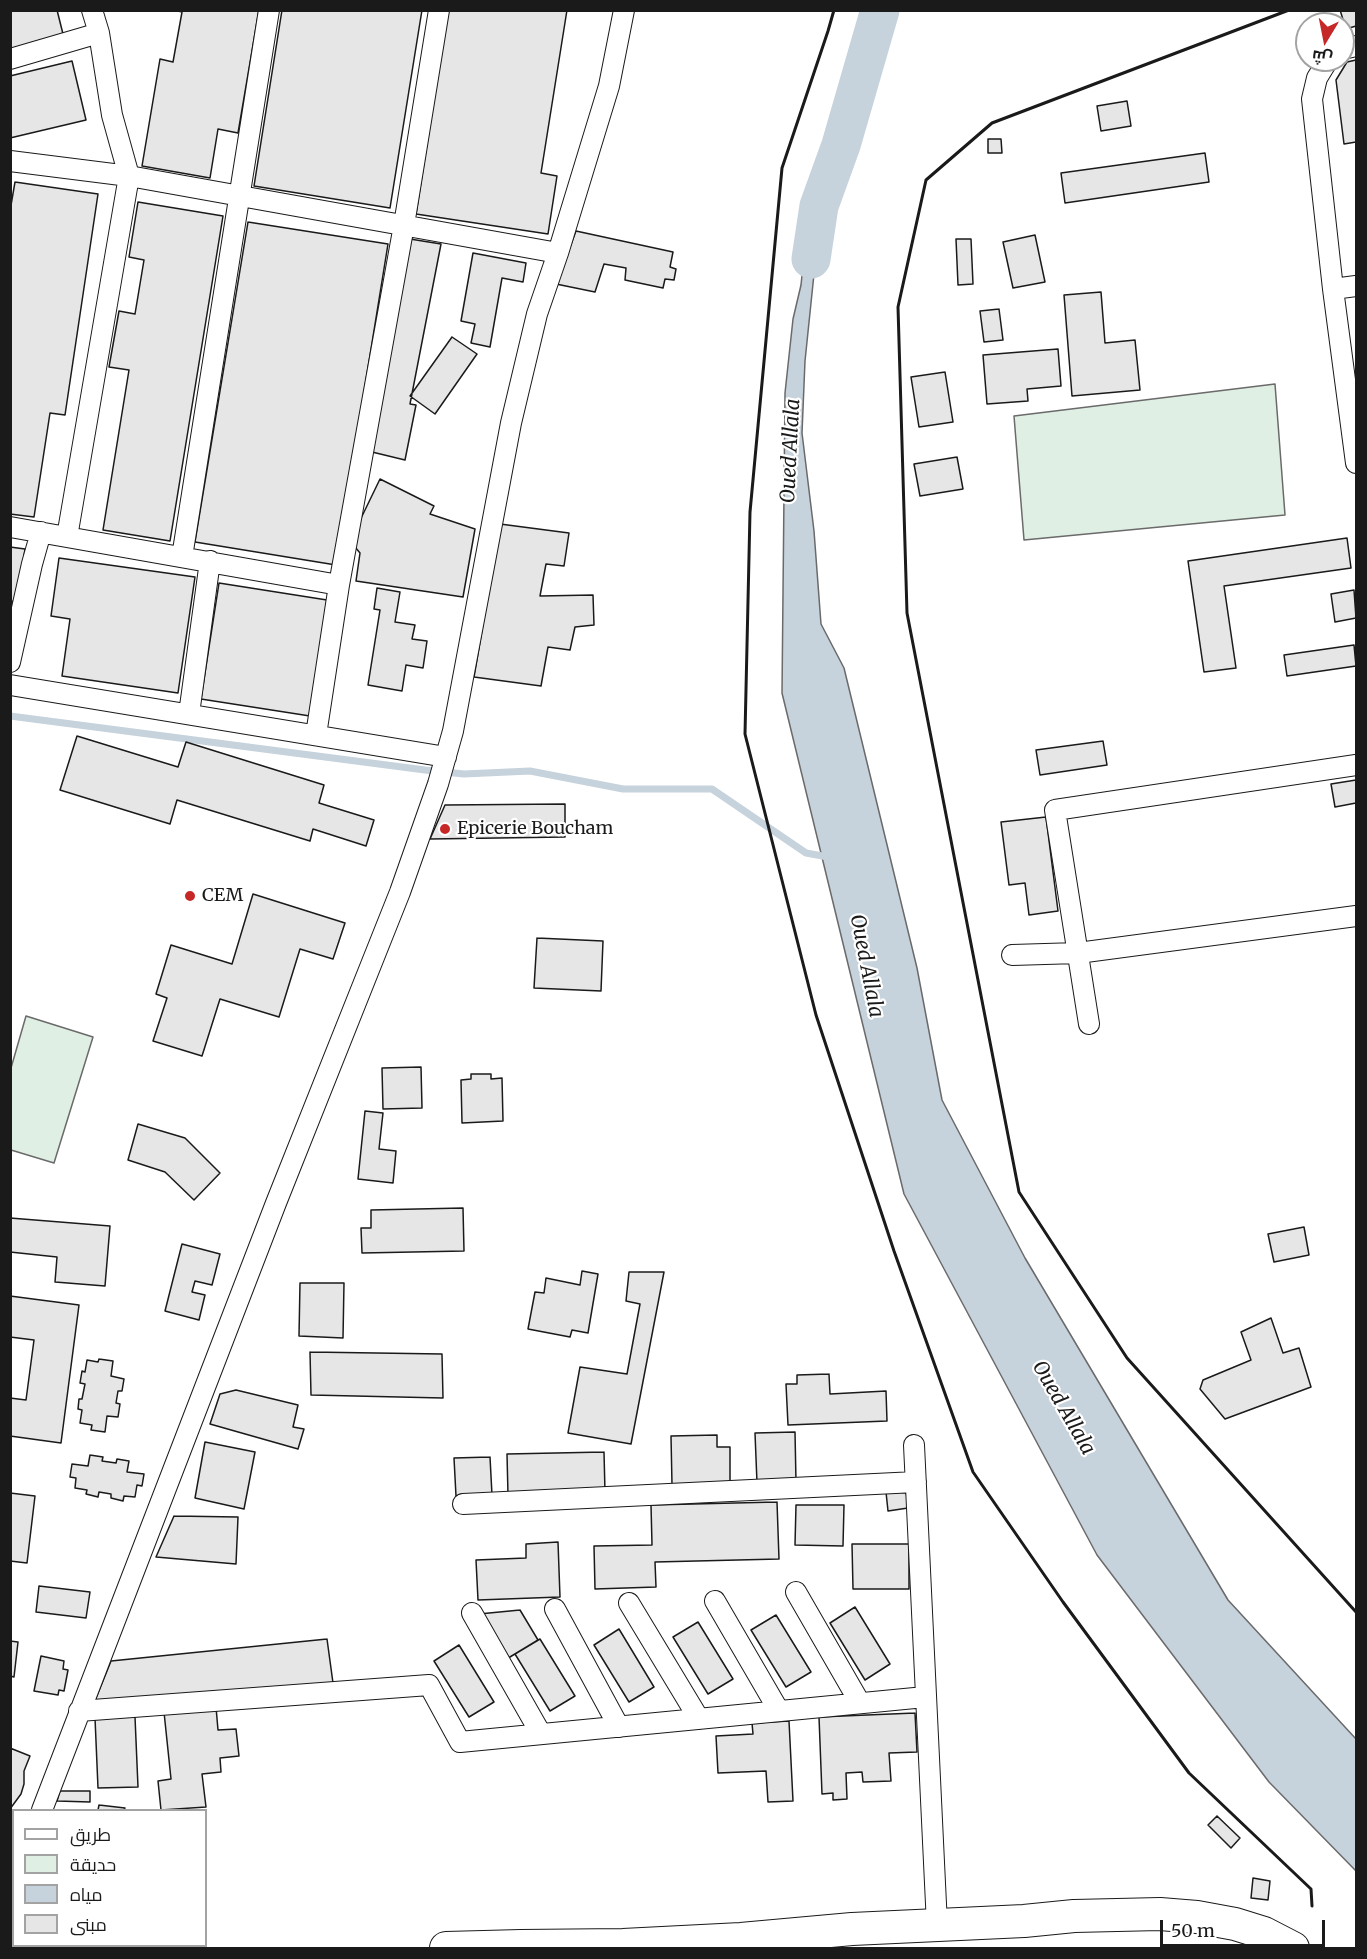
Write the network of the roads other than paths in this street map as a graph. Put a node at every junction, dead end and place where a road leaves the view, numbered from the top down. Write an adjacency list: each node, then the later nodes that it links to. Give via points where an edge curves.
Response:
1 (93, 10): 5 (street)
2 (268, 10): 10 (street)
3 (439, 10): 11 (street)
4 (624, 10): 12 (street, via 609,86)
5 (99, 33): 6 (street); 9 (street, via 112,115)
6 (10, 59)
7 (1321, 72): 14 (street, via 1312,99)
8 (10, 160): 9 (street)
9 (129, 176): 10 (street); 19 (street)
10 (239, 196): 11 (street); 20 (street)
11 (404, 225): 12 (street); 22 (street)
12 (558, 252): 27 (street, via 537,314 511,423)
13 (1356, 286): 14 (street)
14 (1333, 289): 15 (street)
15 (1354, 412): 16 (street)
16 (1356, 463)
17 (10, 527): 18 (street)
18 (41, 532): 19 (street); 23 (street)
19 (66, 537): 20 (street)
20 (182, 557): 21 (street)
21 (210, 561): 22 (street); 25 (street)
22 (339, 585): 26 (street)
23 (10, 662)
24 (10, 685): 25 (street)
25 (189, 714): 26 (street)
26 (316, 735): 27 (street)
27 (445, 760): 43 (street, via 400,892)
28 (1356, 765): 30 (street, via 1055,810)
29 (1356, 916): 30 (street)
30 (1078, 952): 31 (street); 32 (street)
31 (1012, 955)
32 (1089, 1024)
33 (914, 1445): 34 (street)
34 (916, 1482): 35 (street); 41 (street)
35 (463, 1504)
36 (796, 1592): 42 (street)
37 (715, 1601): 44 (street)
38 (629, 1603): 45 (street)
39 (555, 1609): 46 (street)
40 (472, 1613): 47 (street)
41 (925, 1697): 42 (street); 50 (street)
42 (860, 1703): 44 (street)
43 (79, 1711): 47 (street, via 429,1685 460,1742); 48 (street)
44 (779, 1711): 45 (street)
45 (699, 1719): 46 (street)
46 (619, 1727): 47 (street)
47 (540, 1734)
48 (42, 1809)
49 (1235, 1923): 50 (main road, via 1150,1914); 53 (main road); 54 (main road)
50 (937, 1925): 51 (main road)
51 (623, 1947): 52 (main road)
52 (446, 1948)
53 (1257, 1948)
54 (1293, 1948)

